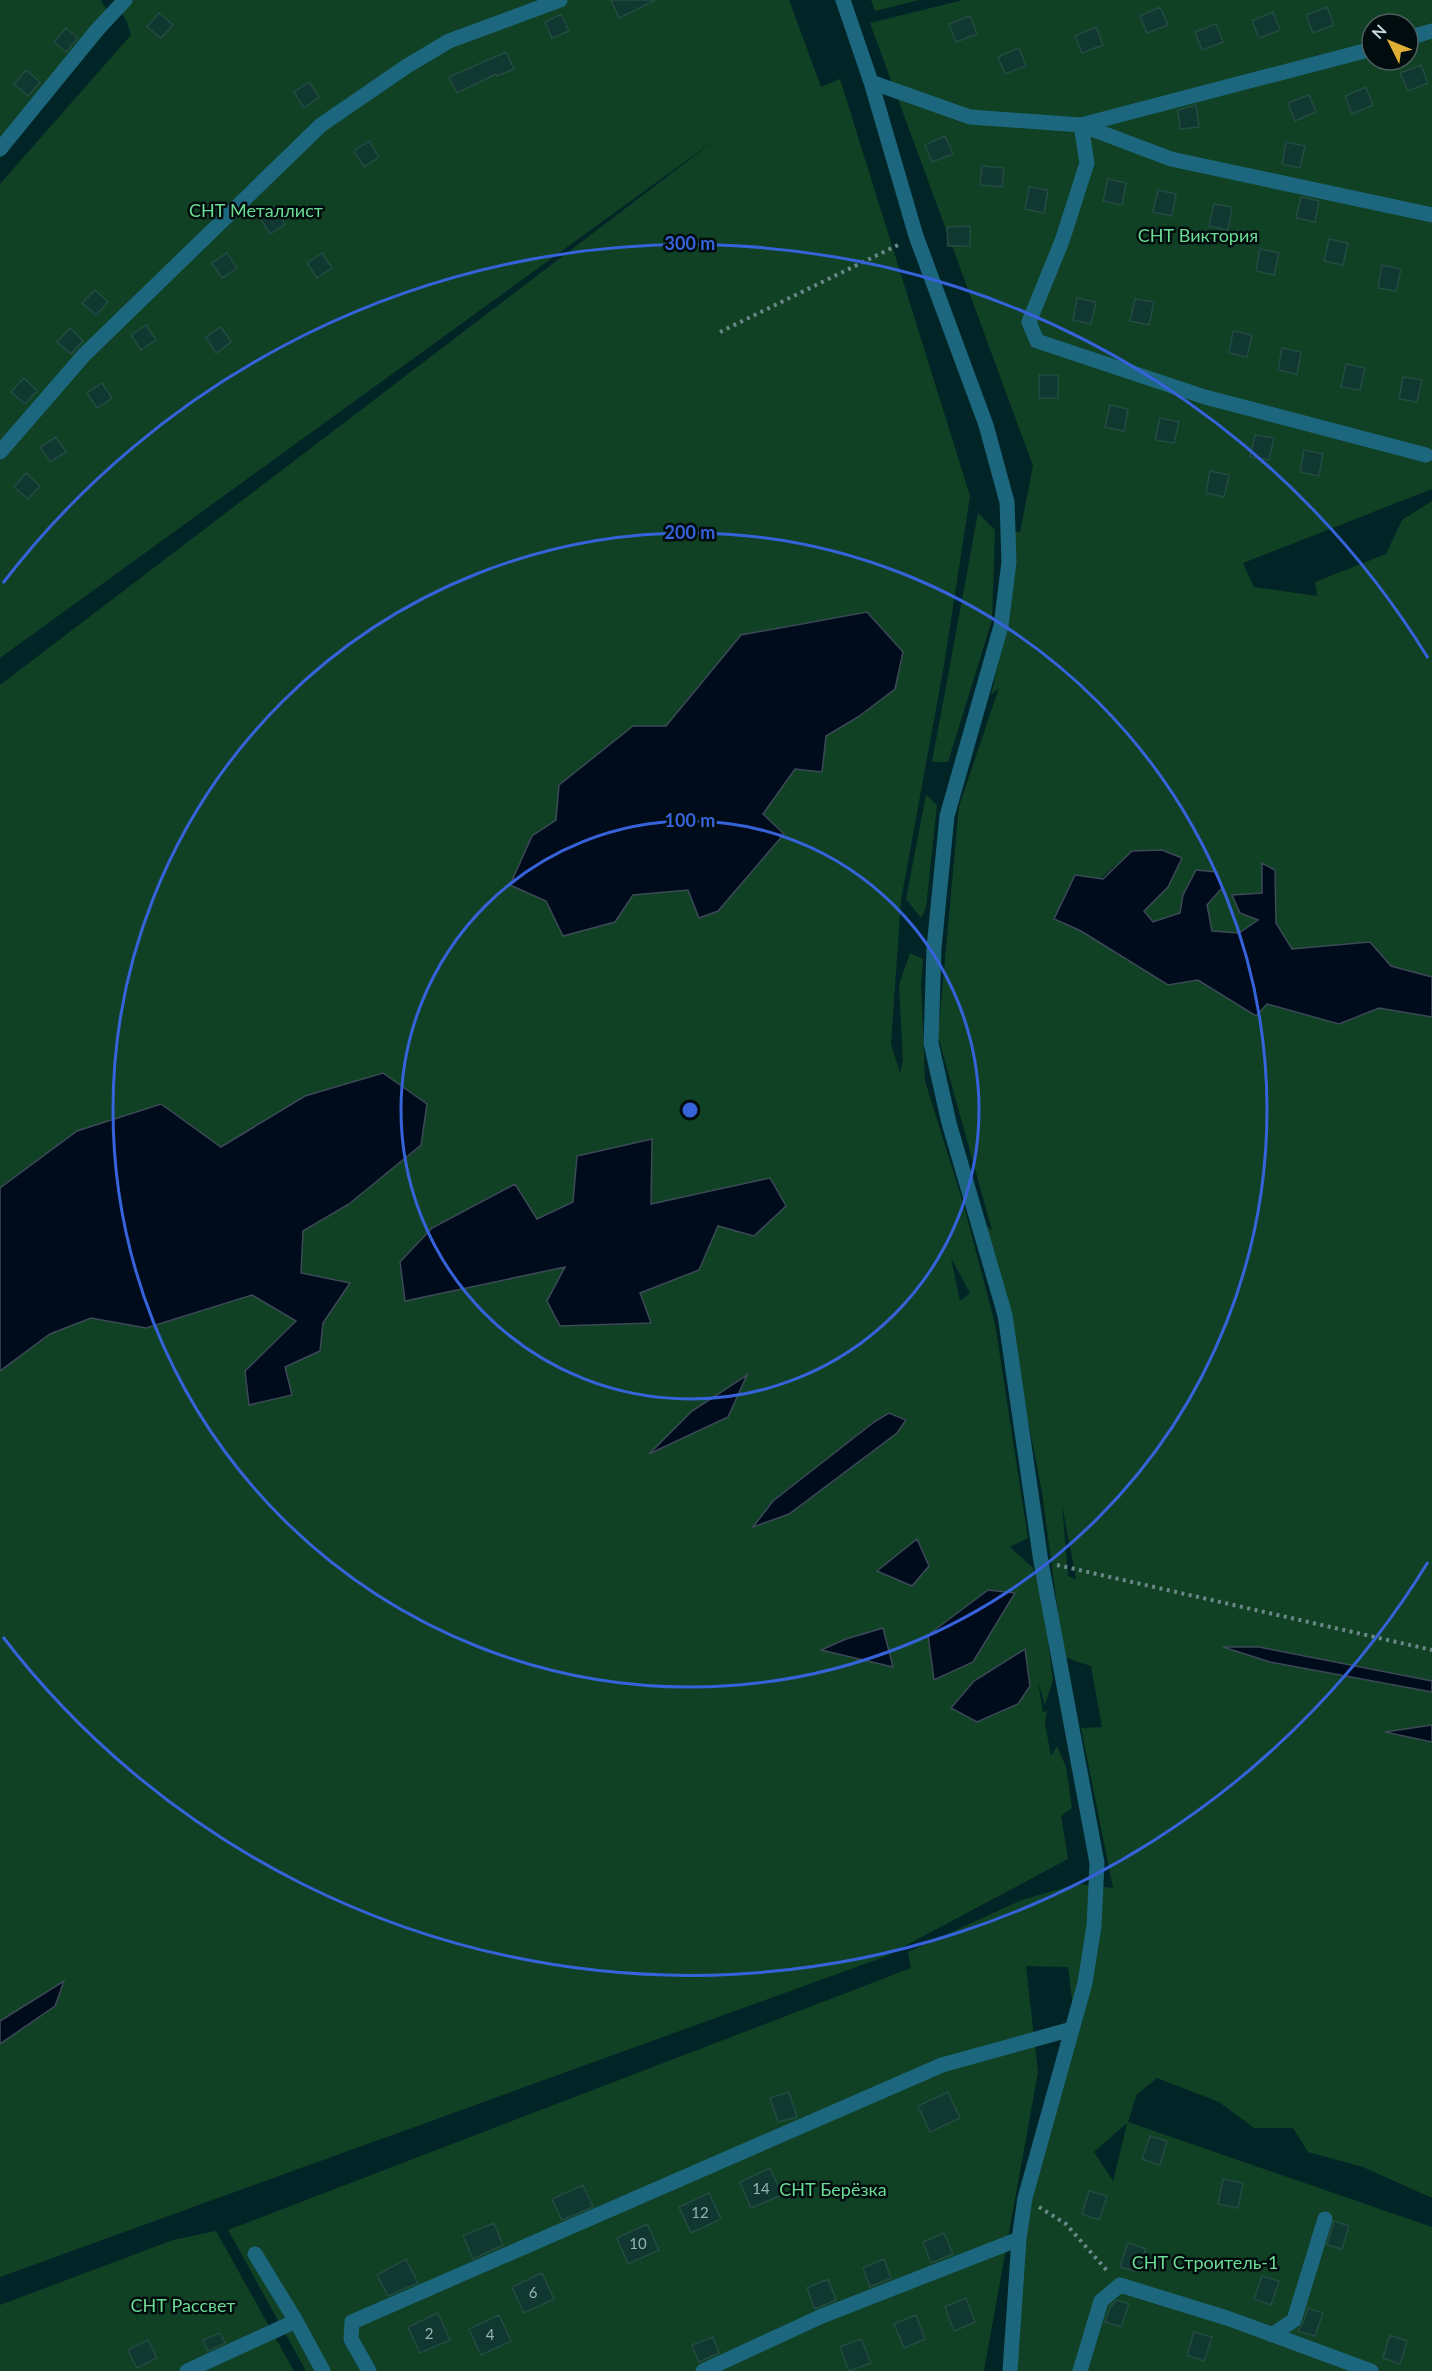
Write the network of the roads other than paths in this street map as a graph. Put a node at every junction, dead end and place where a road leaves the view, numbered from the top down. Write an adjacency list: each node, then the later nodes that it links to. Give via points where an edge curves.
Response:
1 (125, 0): 7 (street)
2 (560, 0): 9 (street, via 449,42 321,125 84,355)
3 (843, 0): 5 (street)
4 (1360, 52): 6 (street)
5 (871, 82): 6 (street, via 970,117); 11 (street, via 916,236 986,425 1007,502 1009,562 1001,626 947,816 934,948 931,1043 949,1123 1005,1315 1041,1562 1096,1863 1094,1926 1085,1983)
6 (1081, 125): 8 (street, via 1171,159); 10 (street, via 1087,163 1062,241 1029,322 1037,341 1205,397)
7 (0, 149)
8 (1432, 215)
9 (0, 452)
10 (1426, 455)
11 (1072, 2029): 13 (street, via 1026,2198); 19 (street, via 942,2065 352,2322 351,2339)
12 (1325, 2219): 16 (street, via 1294,2320)
13 (1019, 2239): 20 (street, via 822,2316); 21 (street)
14 (255, 2254): 15 (street)
15 (296, 2321): 17 (street); 18 (street)
16 (1272, 2335): 22 (street, via 1120,2285 1101,2301); 23 (street)
17 (187, 2371)
18 (323, 2371)
19 (369, 2371)
20 (703, 2371)
21 (1010, 2371)
22 (1080, 2371)
23 (1371, 2371)

